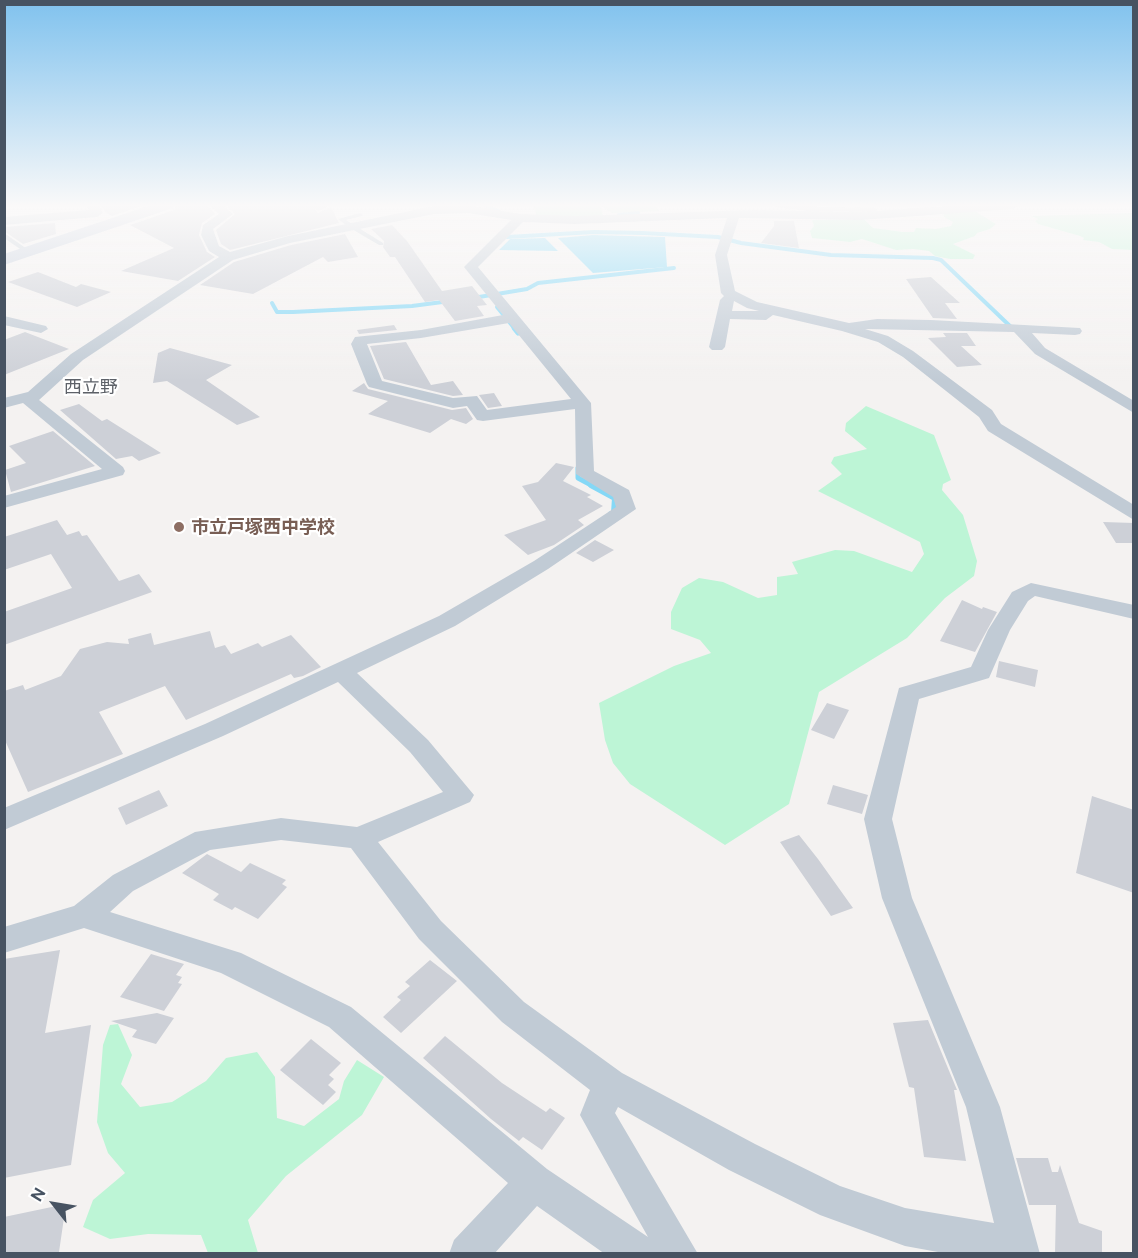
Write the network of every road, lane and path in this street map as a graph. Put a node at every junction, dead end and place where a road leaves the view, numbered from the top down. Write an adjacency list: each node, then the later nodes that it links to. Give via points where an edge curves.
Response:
1 (218, 264): 15 (street, via 76,357 34,396)
2 (474, 264): 7 (street, via 471,267)
3 (723, 264): 4 (street)
4 (728, 293): 5 (street); 6 (street, via 752,305)
5 (724, 315): 6 (street); 13 (street)
6 (795, 317): 9 (street)
7 (511, 318): 17 (street); 17 (street, via 360,340 359,344 375,384 453,403 471,400 483,416)
8 (4, 320): 10 (street)
9 (845, 327): 11 (street, via 877,323); 20 (street, via 884,339 908,354 986,414 994,427)
10 (41, 329)
11 (1020, 329): 12 (street); 18 (street, via 1040,351)
12 (1075, 331)
13 (717, 347)
14 (4, 388): 15 (street)
15 (24, 398): 16 (street); 19 (street, via 117,471)
16 (4, 403)
17 (583, 403): 22 (street, via 585,474 622,494 626,509 447,621)
18 (1134, 408)
19 (4, 502)
20 (1134, 514)
21 (1134, 612): 29 (street, via 1031,590 1020,597 999,630 981,672 908,693 878,819 897,898 983,1107)
22 (342, 672): 23 (street); 24 (street, via 418,746 461,795)
23 (4, 820)
24 (359, 838): 25 (street, via 281,829 205,840 123,883); 27 (street, via 430,930 513,1012)
25 (84, 916): 26 (street); 28 (street, via 230,963 340,1017)
26 (4, 940)
27 (610, 1084): 29 (street, via 833,1202 905,1227); 32 (street, via 597,1115)
28 (534, 1182): 30 (street); 31 (street)
29 (1021, 1250)
30 (468, 1254)
31 (639, 1254)
32 (679, 1254)

